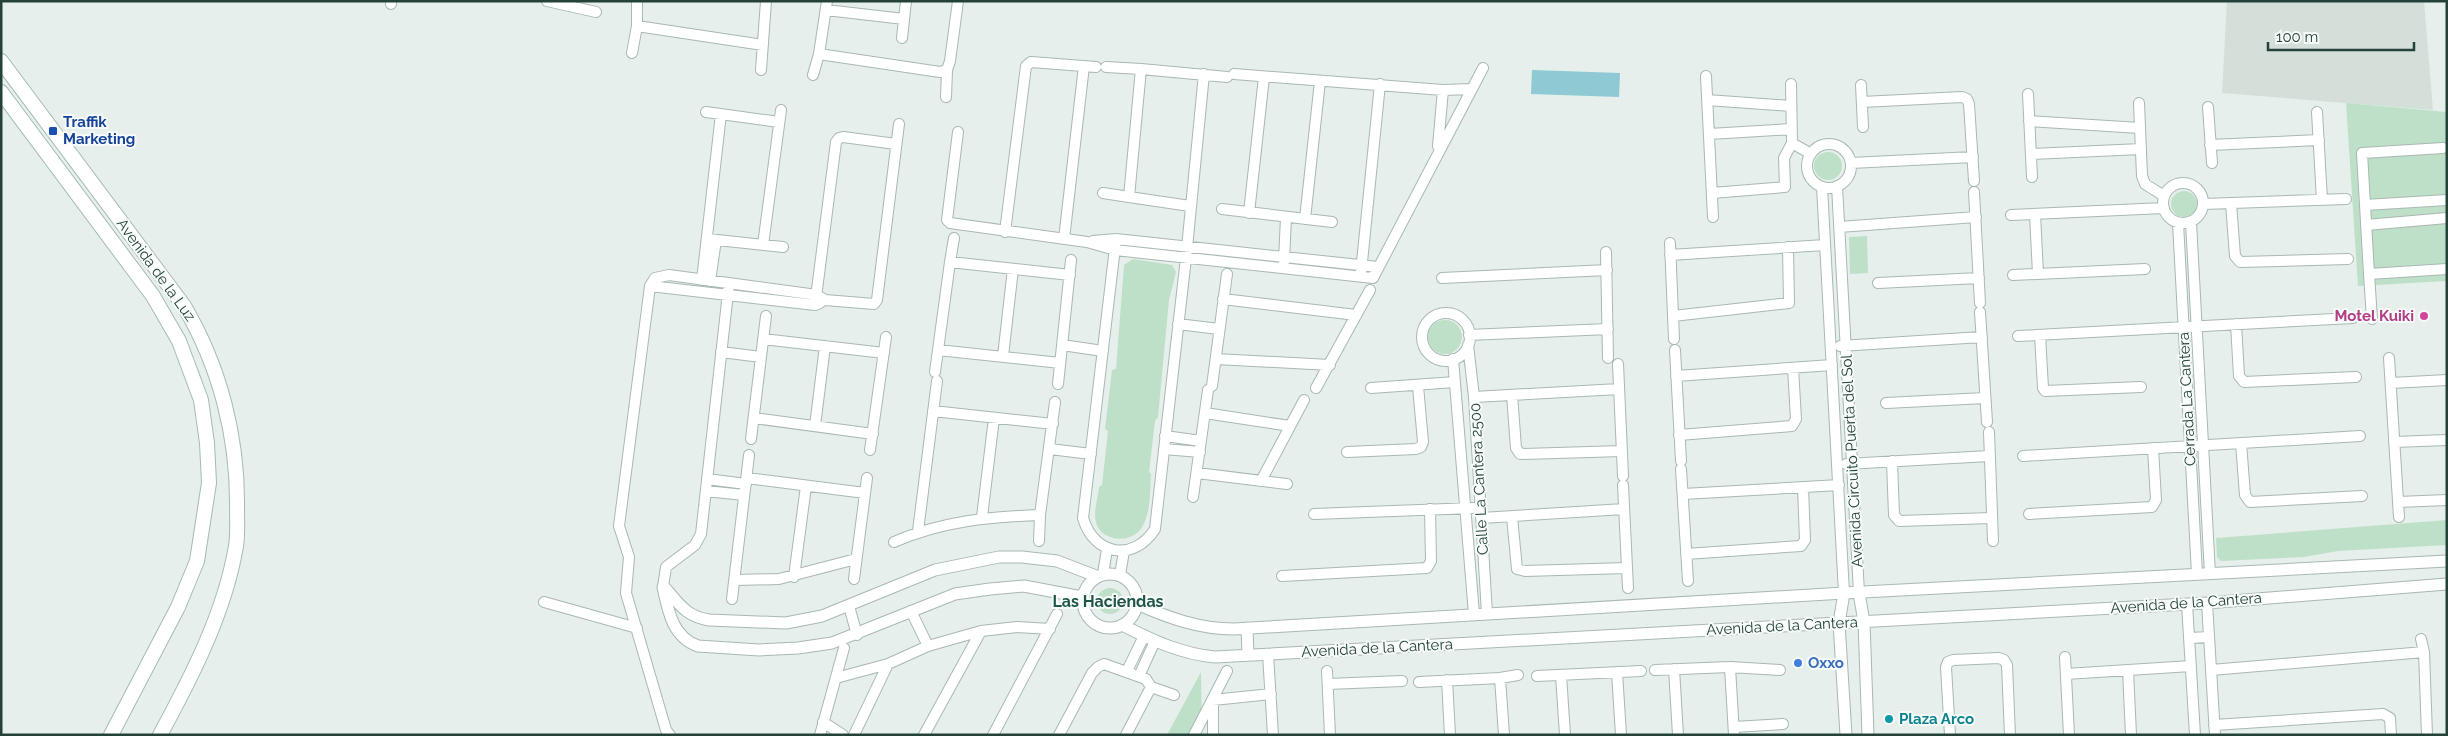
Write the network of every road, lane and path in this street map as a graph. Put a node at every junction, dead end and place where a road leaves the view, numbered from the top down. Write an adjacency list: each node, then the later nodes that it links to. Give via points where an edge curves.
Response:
1 (547, 1): 6 (street)
2 (637, 1): 10 (street)
3 (766, 1): 12 (street)
4 (906, 1): 9 (street)
5 (958, 1): 20 (street)
6 (567, 3): 8 (street)
7 (827, 6): 9 (street); 14 (street)
8 (596, 12)
9 (904, 19): 11 (street)
10 (638, 26): 12 (street); 13 (street)
11 (902, 38)
12 (763, 46): 19 (street)
13 (632, 53)
14 (820, 54): 20 (street, via 940,72); 22 (street)
15 (1, 61): 340 (main road, Avenida de la Luz, via 184,306 222,386 238,478 236,544 219,610 183,693)
16 (1084, 66): 18 (street); 94 (street, via 1031,62 1026,66); 96 (street)
17 (1483, 68): 29 (street)
18 (1141, 69): 21 (street); 71 (street)
19 (761, 70)
20 (947, 70): 33 (street)
21 (1204, 74): 24 (street); 78 (street)
22 (813, 75)
23 (1706, 76): 34 (street)
24 (1264, 77): 25 (street); 81 (street)
25 (1320, 81): 26 (street); 88 (street)
26 (1380, 84): 30 (street); 120 (street)
27 (1791, 84): 37 (street)
28 (1861, 85): 35 (street)
29 (1471, 89): 30 (street); 57 (street)
30 (1443, 90): 57 (street)
31 (1, 92): 339 (main road, Avenida de la Luz, via 153,296 179,341 201,400 209,483 197,561 178,607)
32 (2028, 94): 43 (street)
33 (946, 97)
34 (1708, 100): 37 (street); 50 (street)
35 (1862, 102): 46 (street); 60 (street, via 1964,97 1969,104)
36 (2139, 103): 47 (street)
37 (1791, 106): 48 (street)
38 (2208, 107): 54 (street)
39 (781, 110): 44 (street)
40 (706, 112): 42 (street)
41 (2317, 112): 51 (street)
42 (721, 114): 44 (street); 98 (street)
43 (2029, 121): 47 (street); 59 (street)
44 (779, 122): 101 (street)
45 (899, 124): 53 (street)
46 (1863, 127)
47 (2140, 128): 56 (street)
48 (1792, 129): 50 (street); 52 (street)
49 (958, 132): 94 (street, via 947,220 955,225)
50 (1709, 134): 69 (street)
51 (2319, 140): 54 (street); 73 (street)
52 (1792, 143): 58 (street); 69 (street, via 1784,158 1785,188)
53 (896, 144): 134 (street, via 877,300 870,305); 134 (street, via 843,137 836,142)
54 (2210, 145): 61 (street)
55 (2442, 148): 77 (street, via 2362,153)
56 (2141, 149): 59 (street); 70 (street, via 2145,184)
57 (1438, 150): 120 (street, via 1378,267)
58 (1810, 154): 62 (street, via 1818,146 1832,144 1845,150); 66 (street, via 1807,171 1810,178)
59 (2031, 154): 63 (street)
60 (1973, 157): 62 (street); 64 (street)
61 (2212, 162)
62 (1851, 163): 65 (street, via 1848,177)
63 (2032, 177)
64 (1974, 181)
65 (1837, 186): 66 (street); 93 (street, Avenida Circuito Puerta del Sol)
66 (1822, 187): 102 (street, Avenida Circuito Puerta del Sol)
67 (1974, 192): 86 (street)
68 (1103, 193): 71 (street)
69 (1712, 193): 85 (street)
70 (2164, 196): 76 (street, via 2178,183 2188,183 2196,187); 79 (street)
71 (1129, 197): 78 (street)
72 (2346, 199): 73 (street)
73 (2322, 200): 75 (street)
74 (2447, 200): 77 (street)
75 (2231, 203): 76 (street); 111 (street, via 2235,256 2240,262)
76 (2204, 204): 90 (street, via 2200,215)
77 (2365, 204): 92 (street)
78 (1190, 206): 104 (street)
79 (2164, 208): 82 (street); 91 (street, via 2168,218)
80 (1222, 209): 81 (street)
81 (1249, 213): 84 (street)
82 (2035, 214): 83 (street); 122 (street)
83 (2011, 215)
84 (1286, 217): 88 (street); 109 (street)
85 (1713, 217)
86 (1976, 217): 93 (street); 127 (street)
87 (2447, 218): 92 (street)
88 (1305, 219): 89 (street)
89 (1332, 222)
90 (2191, 222): 91 (street); 142 (street, Cerrada La Cantera)
91 (2178, 223): 143 (street, Cerrada La Cantera)
92 (2366, 225): 123 (street)
93 (1839, 226): 156 (street, Avenida Circuito Puerta del Sol)
94 (1005, 232): 96 (street)
95 (954, 238): 113 (street)
96 (1064, 239): 99 (street)
97 (1116, 239): 99 (street); 104 (street); 106 (street)
98 (712, 240): 101 (street); 128 (street)
99 (1086, 242): 106 (street)
100 (1670, 243): 108 (street)
101 (763, 245): 103 (street)
102 (1825, 245): 105 (street); 157 (street, Avenida Circuito Puerta del Sol)
103 (783, 246)
104 (1188, 247): 109 (street); 110 (street)
105 (1788, 247): 108 (street); 138 (street, via 1789,303)
106 (1115, 250): 110 (street); 160 (street)
107 (1606, 252): 119 (street)
108 (1670, 255): 138 (street)
109 (1284, 256): 114 (street); 115 (street)
110 (1186, 258): 114 (street); 144 (street)
111 (2348, 259)
112 (1071, 260): 124 (street)
113 (950, 262): 116 (street); 158 (street)
114 (1283, 268): 115 (street)
115 (1329, 268): 120 (street)
116 (1013, 269): 124 (street); 163 (street)
117 (2145, 269): 122 (street)
118 (2447, 269): 123 (street)
119 (1607, 270): 126 (street); 145 (street)
120 (1361, 272)
121 (1226, 274): 135 (street)
122 (2038, 274): 125 (street)
123 (2369, 274): 140 (street)
124 (1070, 275): 154 (street)
125 (2013, 275)
126 (1442, 278)
127 (1979, 278): 129 (street); 150 (street)
128 (706, 280): 130 (street); 131 (street, via 661,275)
129 (1878, 283)
130 (729, 284): 133 (street); 134 (street)
131 (650, 286): 133 (street); 291 (street, via 619,526 628,552 626,593)
132 (1370, 290): 136 (street)
133 (728, 295): 134 (street); 161 (street)
134 (819, 300)
135 (1223, 300): 136 (street); 146 (street)
136 (1356, 315): 171 (street)
137 (766, 316): 151 (street)
138 (1673, 316): 152 (street)
139 (2353, 318): 141 (street)
140 (2372, 319)
141 (2236, 324): 142 (street); 175 (street, via 2239,376 2244,382)
142 (2197, 326): 143 (street); 209 (street, Cerrada La Cantera)
143 (2183, 327): 147 (street); 210 (street, Cerrada La Cantera)
144 (1178, 328): 146 (street); 202 (street)
145 (1608, 328): 153 (street); 165 (street)
146 (1219, 332): 167 (street)
147 (2040, 335): 148 (street); 181 (street, via 2045,391)
148 (2018, 336)
149 (886, 337): 162 (street)
150 (1982, 337): 156 (street); 187 (street)
151 (763, 339): 155 (street); 164 (street)
152 (1674, 339)
153 (1469, 340): 168 (street, via 1460,356); 168 (street, via 1464,322 1451,313 1436,315 1424,326 1422,342 1431,355 1446,361); 186 (street, Calle La Cantera 2500)
154 (1062, 345): 160 (street); 169 (street)
155 (825, 346): 162 (street); 197 (street)
156 (1845, 346): 157 (street); 223 (street, Avenida Circuito Puerta del Sol)
157 (1831, 347): 172 (street, Avenida Circuito Puerta del Sol)
158 (938, 350): 163 (street); 191 (street)
159 (1675, 350): 174 (street)
160 (1103, 351): 218 (street)
161 (721, 352): 164 (street); 227 (street)
162 (884, 353): 200 (street)
163 (1003, 356): 169 (street)
164 (761, 357): 193 (street)
165 (1608, 358)
166 (2390, 358): 178 (street)
167 (1216, 359): 171 (street); 192 (street)
168 (1453, 359): 177 (street, Calle La Cantera 2500)
169 (1060, 363): 179 (street)
170 (1618, 364): 184 (street)
171 (1330, 365): 182 (street)
172 (1832, 365): 173 (street); 224 (street, Avenida Circuito Puerta del Sol)
173 (1794, 368): 174 (street); 201 (street, via 1796,419 1792,426)
174 (1676, 376): 201 (street)
175 (2356, 377)
176 (2447, 380): 178 (street)
177 (1455, 382): 180 (street); 242 (street, Calle La Cantera 2500)
178 (2391, 383): 207 (street)
179 (1058, 384)
180 (1418, 386): 183 (street); 217 (street, via 1422,447)
181 (2141, 387)
182 (1316, 388)
183 (1371, 388)
184 (1619, 389): 185 (street); 215 (street)
185 (1512, 395): 186 (street); 215 (street, via 1516,448 1520,454)
186 (1474, 397): 245 (street, Calle La Cantera 2500)
187 (1985, 398): 190 (street); 195 (street)
188 (1304, 400): 198 (street)
189 (1055, 402): 196 (street)
190 (1886, 403)
191 (934, 411): 194 (street); 253 (street)
192 (1205, 413): 198 (street); 206 (street)
193 (754, 418): 197 (street); 204 (street)
194 (994, 418): 196 (street); 249 (street)
195 (1987, 422)
196 (1053, 424): 212 (street)
197 (815, 426): 200 (street)
198 (1290, 426): 229 (street)
199 (1988, 432): 220 (street)
200 (873, 434): 213 (street)
201 (1680, 435): 236 (street)
202 (1165, 436): 206 (street); 214 (street)
203 (2360, 436): 208 (street)
204 (751, 439)
205 (2447, 440): 207 (street)
206 (1201, 441): 216 (street)
207 (2394, 442): 241 (street)
208 (2241, 443): 209 (street); 238 (street, via 2245,495 2250,502)
209 (2203, 445): 210 (street); 264 (street, Cerrada La Cantera)
210 (2190, 446): 211 (street); 263 (street, Cerrada La Cantera)
211 (2154, 448): 221 (street); 247 (street, via 2156,500 2152,507)
212 (1050, 449): 218 (street); 248 (street)
213 (870, 450)
214 (1164, 450): 216 (street); 258 (street, via 1155,528 1146,541)
215 (1622, 451): 243 (street)
216 (1200, 452): 225 (street)
217 (1347, 452)
218 (1091, 454): 257 (street, via 1084,518 1092,536)
219 (749, 455): 228 (street)
220 (1990, 456): 222 (street); 251 (street)
221 (2023, 456)
222 (1892, 461): 223 (street); 251 (street, via 1894,515 1898,521)
223 (1852, 463): 224 (street); 276 (street, Avenida Circuito Puerta del Sol)
224 (1838, 464): 232 (street, Avenida Circuito Puerta del Sol)
225 (1196, 473): 229 (street); 239 (street)
226 (866, 478): 235 (street)
227 (707, 479): 228 (street); 234 (street)
228 (746, 481): 231 (street); 237 (street)
229 (1261, 481): 230 (street)
230 (1287, 484)
231 (806, 486): 235 (street); 268 (street)
232 (1839, 486): 233 (street); 275 (street, Avenida Circuito Puerta del Sol)
233 (1803, 488): 236 (street); 259 (street, via 1805,540 1801,546)
234 (706, 491): 237 (street); 273 (street, via 701,534 695,545 666,567)
235 (865, 493): 260 (street)
236 (1683, 494): 259 (street)
237 (744, 496): 270 (street)
238 (2362, 496)
239 (1193, 497)
240 (2447, 500): 241 (street)
241 (2398, 502): 252 (street)
242 (1467, 508): 244 (street); 245 (street); 286 (street, Calle La Cantera 2500)
243 (1624, 508): 250 (street); 262 (street)
244 (1430, 509): 246 (street); 267 (street, via 1431,561 1427,568)
245 (1481, 512): 250 (street); 287 (street, Calle La Cantera 2500)
246 (1314, 514)
247 (2029, 514)
248 (1040, 515): 249 (street); 254 (street)
249 (982, 517): 253 (street)
250 (1512, 517): 262 (street, via 1517,569)
251 (1992, 518): 255 (street)
252 (2399, 518)
253 (918, 531): 256 (street)
254 (1039, 541)
255 (1993, 541)
256 (894, 542)
257 (1107, 549): 258 (street); 265 (street)
258 (1124, 551): 266 (street)
259 (1686, 554): 271 (street)
260 (856, 559): 268 (street); 269 (street)
261 (2447, 561): 264 (street, Avenida de la Cantera)
262 (1627, 568): 274 (street)
263 (2197, 574): 264 (street, Avenida de la Cantera); 276 (street, Avenida de la Cantera)
264 (2210, 574)
265 (1100, 575): 266 (street); 277 (street, via 1085,588); 283 (street, via 1057,561 999,558 935,570)
266 (1120, 575): 281 (street, via 1134,587)
267 (1282, 576)
268 (794, 577): 270 (street, via 766,581)
269 (854, 579)
270 (735, 580): 278 (street)
271 (1688, 582)
272 (2447, 584): 280 (street, Avenida de la Cantera)
273 (663, 587): 283 (street, via 690,615 710,620 786,623 830,614); 295 (street, via 675,627 683,638 698,646 759,650 798,648)
274 (1628, 588)
275 (1844, 593): 276 (street, Avenida de la Cantera); 287 (street, Avenida de la Cantera); 289 (street, Avenida Circuito Puerta del Sol)
276 (1859, 593): 288 (street, Avenida Circuito Puerta del Sol)
277 (1082, 597): 284 (street, via 1024,586 955,594); 290 (street, via 1085,614 1097,626)
278 (732, 599)
279 (544, 602): 291 (street)
280 (2207, 603): 282 (street, Avenida de la Cantera); 297 (street)
281 (1137, 604): 290 (street, via 1132,616); 293 (street, Avenida de la Cantera, via 1186,623 1214,628)
282 (2188, 604): 288 (street, Avenida de la Cantera); 298 (street)
283 (849, 606): 295 (street)
284 (911, 611): 295 (street); 301 (street)
285 (1057, 614): 292 (street)
286 (1474, 614): 287 (street, Avenida de la Cantera); 293 (street, Avenida de la Cantera)
287 (1487, 614)
288 (1864, 622): 289 (street, Avenida de la Cantera); 359 (street, Avenida Circuito Puerta del Sol)
289 (1839, 623): 304 (street, Avenida de la Cantera); 358 (street, Avenida Circuito Puerta del Sol)
290 (1122, 625): 296 (street, Avenida de la Cantera)
291 (637, 628): 341 (street)
292 (1050, 628): 294 (street); 346 (street)
293 (1247, 628): 305 (street)
294 (980, 631): 301 (street); 345 (street)
295 (857, 635)
296 (1144, 636): 300 (street, Avenida de la Cantera); 315 (street)
297 (2209, 637): 298 (street); 314 (street)
298 (2189, 638): 308 (street)
299 (2421, 639): 303 (street)
300 (1155, 641): 305 (street, Avenida de la Cantera, via 1202,656); 323 (street)
301 (928, 646): 307 (street)
302 (844, 648): 325 (street)
303 (2424, 652): 314 (street); 366 (street)
304 (1268, 654): 305 (street, Avenida de la Cantera); 332 (street)
305 (1248, 655)
306 (2065, 657): 320 (street)
307 (888, 664): 325 (street); 344 (street)
308 (2191, 666): 313 (street); 364 (street)
309 (1730, 667): 311 (street); 312 (street); 338 (street)
310 (1655, 670): 311 (street)
311 (1674, 670): 357 (street)
312 (1780, 670)
313 (2128, 670): 320 (street); 363 (street)
314 (2211, 670): 337 (street)
315 (1127, 671): 323 (street); 347 (street, via 1104,664 1098,666)
316 (1227, 671): 334 (street)
317 (1327, 671): 330 (street)
318 (1641, 671): 319 (street)
319 (1617, 672): 322 (street); 356 (street)
320 (2066, 674): 362 (street)
321 (1518, 675): 326 (street)
322 (1561, 675): 324 (street); 355 (street)
323 (1139, 676): 331 (street)
324 (1537, 676)
325 (836, 678): 335 (street)
326 (1500, 678): 327 (street); 354 (street)
327 (1446, 680): 329 (street); 353 (street)
328 (1402, 681): 330 (street)
329 (1419, 682)
330 (1328, 684): 352 (street)
331 (1151, 687): 333 (street); 348 (street)
332 (1271, 694): 334 (street); 351 (street)
333 (1174, 695)
334 (1213, 700): 349 (street); 350 (street)
335 (824, 722): 342 (street); 343 (street)
336 (1783, 724): 338 (street)
337 (2214, 730): 365 (street, via 2383,714 2390,718)
338 (1734, 731)
339 (111, 735)
340 (160, 735)
341 (670, 735)
342 (820, 735)
343 (843, 735)
344 (854, 735)
345 (924, 735)
346 (993, 735)
347 (1059, 735)
348 (1126, 735)
349 (1194, 735)
350 (1213, 735)
351 (1273, 735)
352 (1330, 735)
353 (1450, 735)
354 (1504, 735)
355 (1565, 735)
356 (1621, 735)
357 (1678, 735)
358 (1846, 735)
359 (1868, 735)
360 (1950, 735): 361 (street, via 1948,662 1999,658 2007,665)
361 (2010, 735)
362 (2069, 735)
363 (2131, 735)
364 (2195, 735)
365 (2391, 735)
366 (2427, 735)

